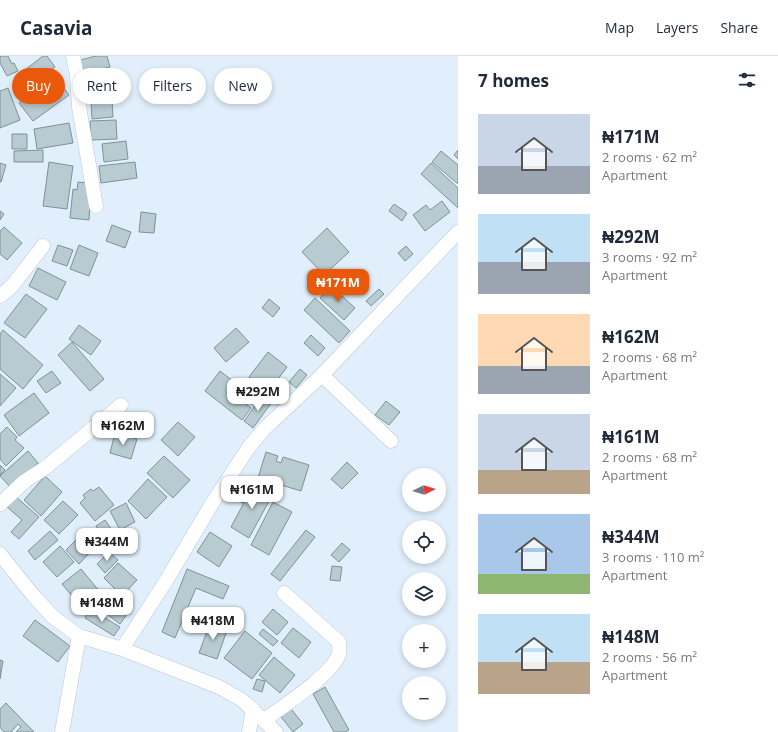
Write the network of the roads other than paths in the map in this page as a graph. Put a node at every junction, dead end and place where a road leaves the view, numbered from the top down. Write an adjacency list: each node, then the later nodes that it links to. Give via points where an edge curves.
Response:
1 (72, 56): 2 (street)
2 (96, 206)
3 (458, 232): 6 (street)
4 (43, 246): 5 (street, via 12,286)
5 (0, 296)
6 (322, 375): 8 (street); 13 (street, via 264,429 249,447 212,502 166,581)
7 (121, 405): 9 (street)
8 (391, 441)
9 (0, 504)
10 (0, 554): 12 (street, via 53,617)
11 (284, 593): 15 (street, via 339,642 340,653 316,681)
12 (79, 636): 13 (street); 16 (street)
13 (122, 649): 14 (street, via 218,687)
14 (253, 709): 15 (street); 17 (street)
15 (264, 720): 18 (street)
16 (62, 732)
17 (249, 732)
18 (276, 732)

